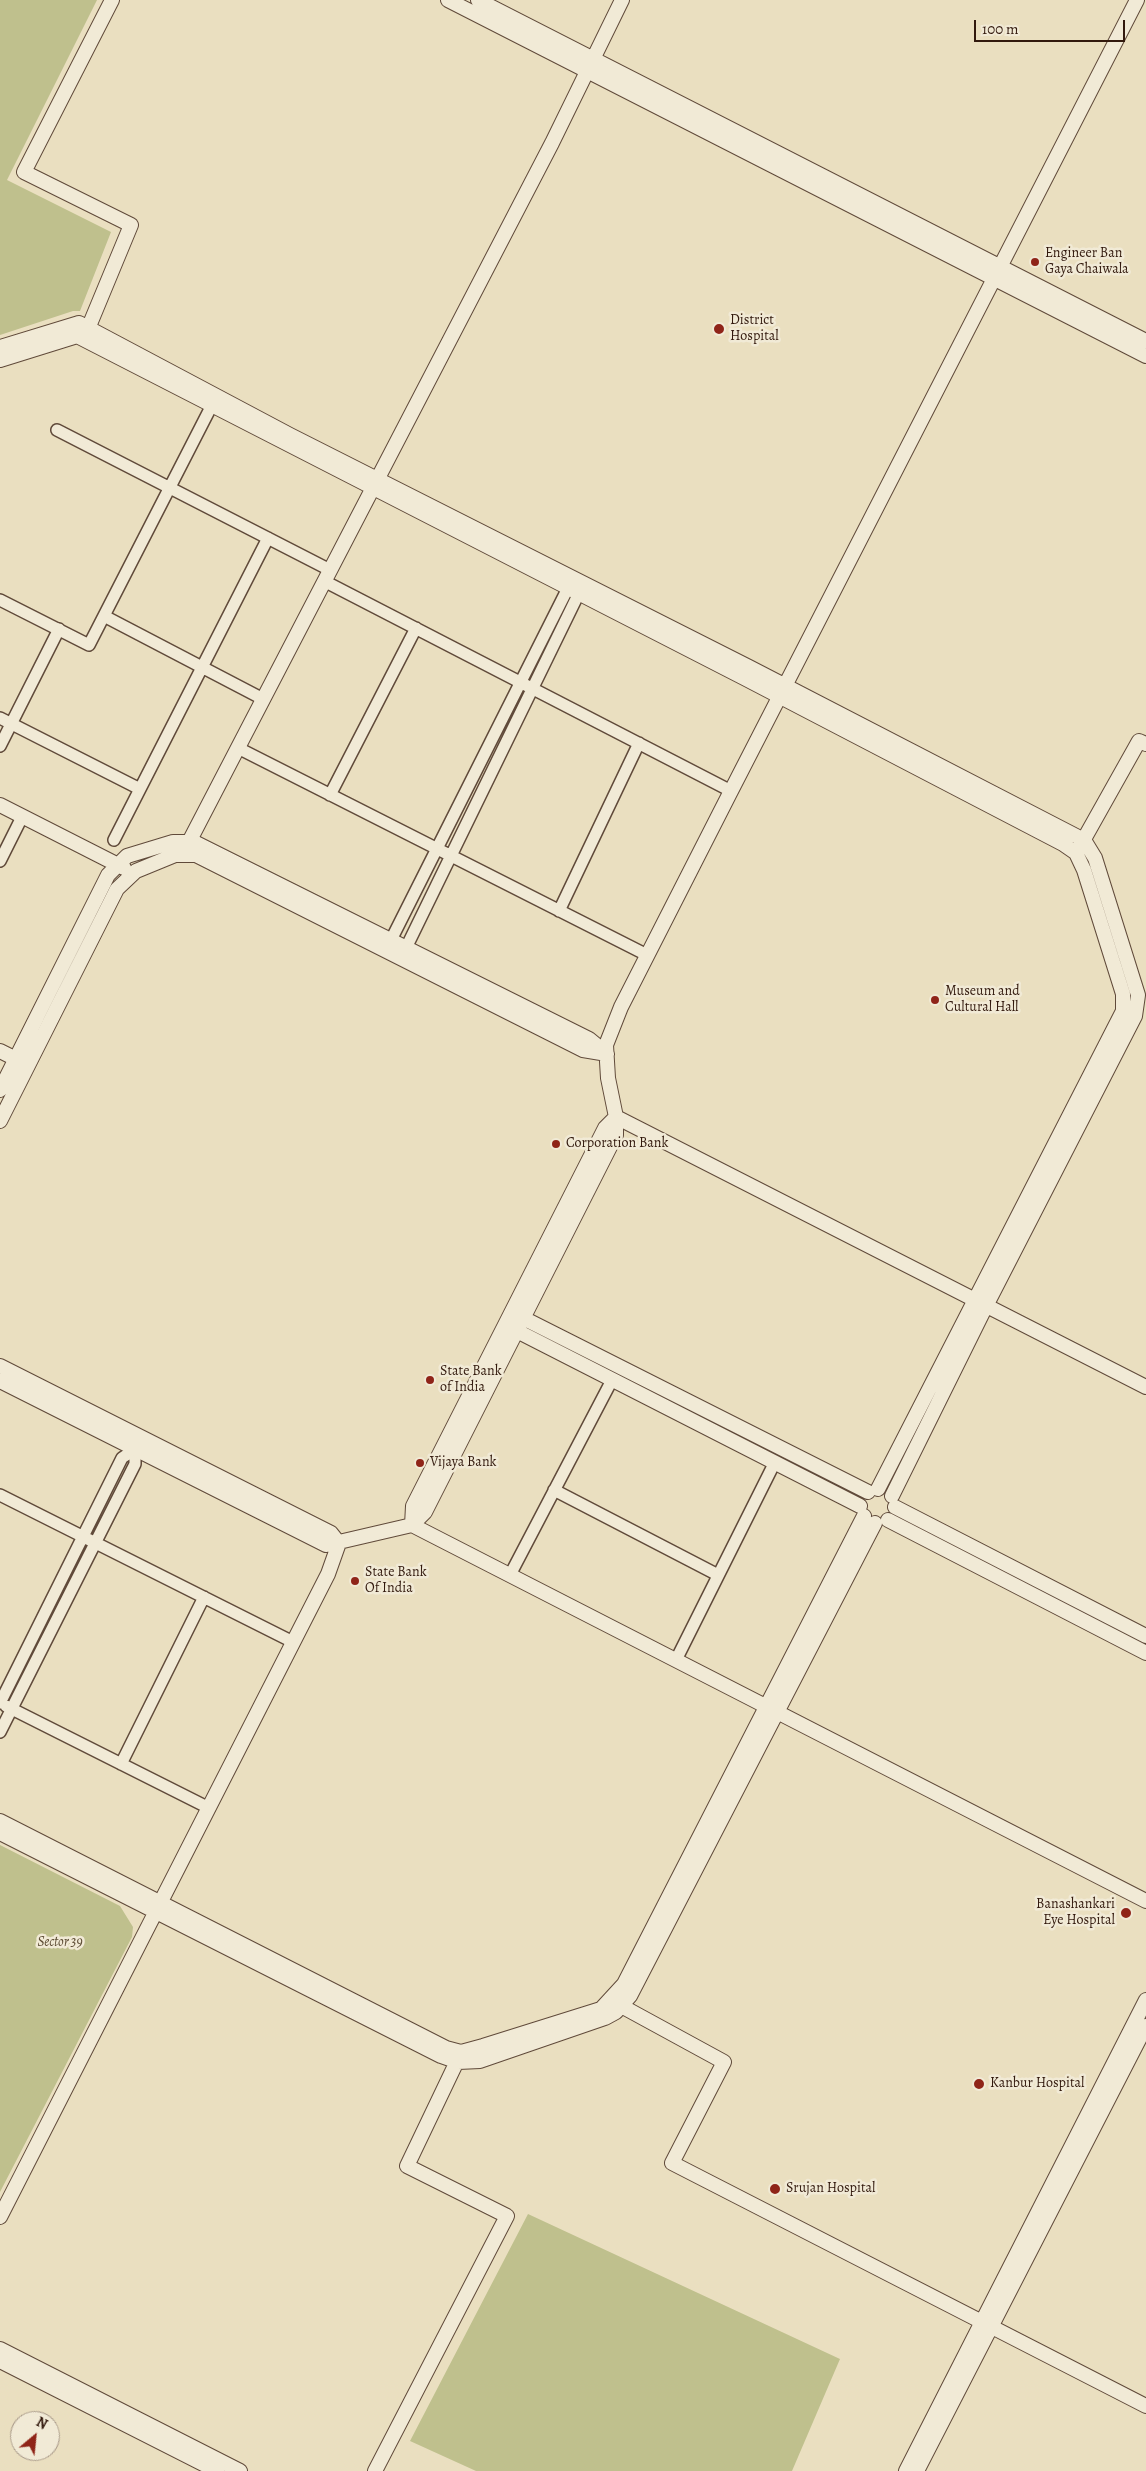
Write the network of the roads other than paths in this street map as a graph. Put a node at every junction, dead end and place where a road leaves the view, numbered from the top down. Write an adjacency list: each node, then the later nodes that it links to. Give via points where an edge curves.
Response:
1 (112, 0): 8 (street, via 24,172 130,224)
2 (448, 0): 6 (street)
3 (478, 0): 6 (street)
4 (622, 0): 6 (street)
5 (1137, 0): 7 (street)
6 (590, 65): 7 (street); 15 (street)
7 (997, 272): 9 (street); 11 (street); 27 (street)
8 (86, 333): 10 (street, via 79,323); 12 (street); 13 (street); 15 (street)
9 (1146, 341)
10 (0, 347)
11 (1146, 356)
12 (0, 360)
13 (212, 405): 15 (street); 16 (street)
14 (57, 430): 16 (street)
15 (374, 483): 18 (street); 19 (street)
16 (170, 488): 17 (street); 21 (street)
17 (268, 538): 18 (street); 24 (street)
18 (327, 575): 22 (street); 28 (street)
19 (575, 587): 25 (street); 26 (street); 27 (street)
20 (0, 600): 23 (street)
21 (104, 616): 23 (street, via 90,645); 24 (street)
22 (416, 628): 25 (street); 37 (street)
23 (59, 629): 30 (street)
24 (202, 668): 28 (street); 35 (street)
25 (520, 682): 26 (street); 43 (street)
26 (532, 688): 31 (street); 45 (street)
27 (782, 691): 36 (street); 41 (street); 44 (street)
28 (262, 700): 34 (street)
29 (0, 718): 30 (street)
30 (12, 723): 33 (street); 35 (street)
31 (639, 743): 36 (street); 49 (street)
32 (1146, 744): 41 (street, via 1139,741)
33 (0, 746)
34 (238, 748): 37 (street); 42 (street)
35 (140, 789): 40 (street)
36 (731, 791): 52 (street)
37 (330, 795): 43 (street)
38 (0, 806): 39 (street)
39 (22, 817): 46 (street); 47 (street)
40 (114, 840)
41 (1084, 840): 44 (street); 53 (street, via 1095,858 1138,995)
42 (188, 849): 47 (street, via 173,842 128,856); 48 (street); 50 (street, via 194,842); 55 (street, via 583,1050)
43 (437, 849): 45 (street); 50 (street)
44 (1076, 853): 53 (street, via 1120,985)
45 (450, 856): 49 (street); 51 (street)
46 (0, 861)
47 (118, 865): 48 (street); 56 (street, via 108,875)
48 (134, 873): 57 (street, via 117,889)
49 (559, 911): 52 (street)
50 (391, 940): 51 (street)
51 (406, 948): 55 (street, via 589,1039)
52 (647, 956): 55 (street, via 621,1007 606,1046)
53 (1135, 1011): 61 (street, via 1123,1011)
54 (0, 1051): 56 (street)
55 (607, 1054): 59 (street)
56 (9, 1065): 57 (street); 58 (street)
57 (25, 1073): 60 (street)
58 (0, 1090)
59 (616, 1117): 61 (street); 62 (street, via 616,1135); 63 (street, via 605,1128)
60 (0, 1121)
61 (981, 1303): 67 (street); 71 (street); 73 (street)
62 (523, 1318): 63 (street); 71 (street)
63 (512, 1326): 65 (street); 75 (street, via 425,1512)
64 (0, 1366): 78 (street, via 331,1533)
65 (612, 1380): 69 (street); 70 (street)
66 (0, 1381): 68 (street)
67 (1146, 1387)
68 (135, 1449): 76 (street, via 122,1458); 77 (street, via 135,1464); 78 (street, via 326,1545)
69 (775, 1462): 74 (street); 80 (street)
70 (554, 1490): 79 (street); 80 (street)
71 (873, 1490): 73 (street, via 887,1491); 74 (street, via 863,1498)
72 (0, 1495): 76 (street)
73 (894, 1502): 74 (street); 82 (street)
74 (872, 1516): 84 (street); 88 (street)
75 (412, 1525): 78 (street); 79 (street)
76 (83, 1537): 77 (street); 86 (street)
77 (96, 1543): 81 (street); 87 (street)
78 (339, 1544): 83 (street, via 328,1574)
79 (510, 1575): 85 (street)
80 (718, 1576): 85 (street)
81 (204, 1598): 83 (street); 90 (street)
82 (1146, 1636)
83 (293, 1642): 91 (street)
84 (1146, 1653)
85 (676, 1660): 88 (street)
86 (0, 1703): 87 (street)
87 (12, 1709): 89 (street); 90 (street)
88 (772, 1710): 94 (street); 97 (street, via 630,1996)
89 (0, 1732)
90 (121, 1764): 91 (street)
91 (209, 1808): 95 (street)
92 (0, 1821): 95 (street)
93 (0, 1833): 95 (street)
94 (1146, 1901)
95 (158, 1907): 99 (street, via 441,2056); 100 (street)
96 (1146, 2000): 101 (street)
97 (616, 2003): 99 (street, via 605,2018 480,2061); 101 (street, via 724,2062 672,2163)
98 (1146, 2026): 101 (street)
99 (460, 2057): 107 (street, via 407,2166 507,2216)
100 (0, 2216)
101 (986, 2324): 104 (street); 108 (street); 109 (street)
102 (0, 2349): 106 (street)
103 (0, 2361): 105 (street)
104 (1146, 2406)
105 (217, 2471)
106 (240, 2471)
107 (375, 2471)
108 (906, 2471)
109 (917, 2471)

